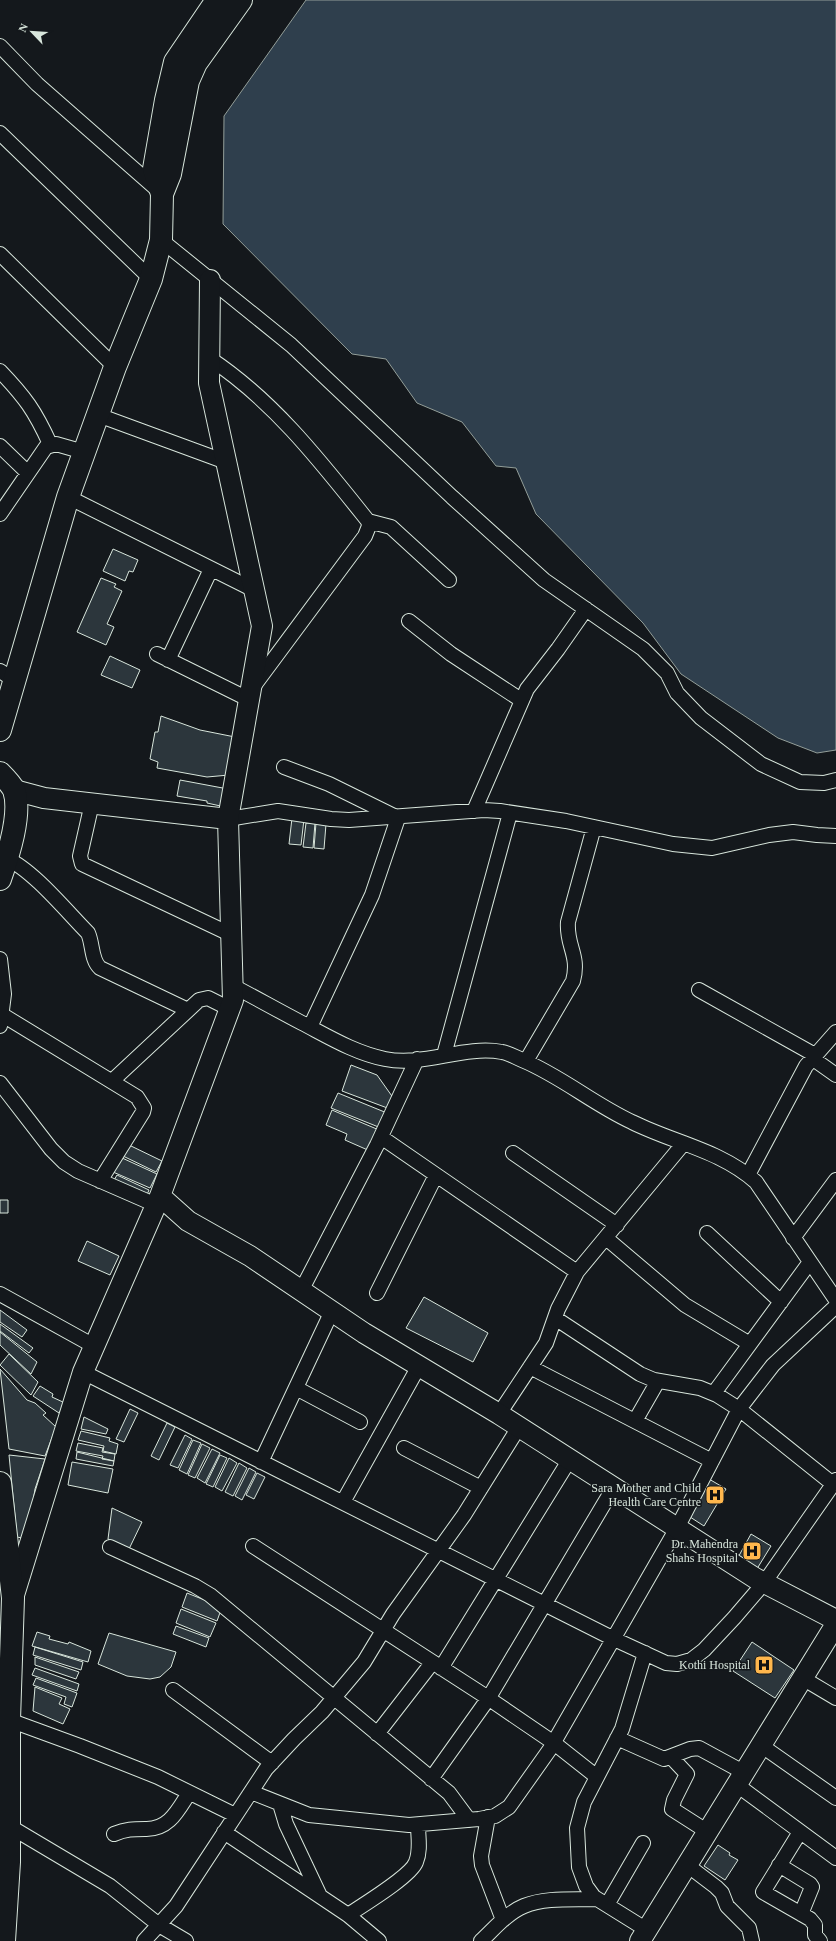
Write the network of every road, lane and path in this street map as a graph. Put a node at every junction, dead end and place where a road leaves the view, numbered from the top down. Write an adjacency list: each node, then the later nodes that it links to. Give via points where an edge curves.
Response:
1 (217, 0): 5 (main road, via 175,62 154,169)
2 (241, 0): 5 (main road, via 196,63 188,81 170,174)
3 (0, 46): 5 (street, via 37,84)
4 (0, 133): 8 (street)
5 (162, 194): 6 (main road)
6 (161, 240): 8 (main road); 9 (street)
7 (0, 254): 11 (street)
8 (151, 279): 11 (main road)
9 (210, 280): 10 (street); 25 (street, via 291,345 452,498 544,580)
10 (209, 358): 17 (street, via 209,383); 21 (street, via 231,372 275,412)
11 (115, 367): 13 (main road)
12 (0, 371): 14 (street, via 39,418)
13 (98, 415): 16 (main road); 17 (street)
14 (50, 444): 16 (street); 18 (street)
15 (0, 446): 18 (street)
16 (84, 452): 19 (main road)
17 (226, 462): 24 (street)
18 (28, 473): 20 (street)
19 (68, 497): 22 (street); 27 (main road)
20 (0, 514)
21 (368, 521): 23 (street, via 391,527); 28 (street, via 366,536)
22 (211, 569): 24 (street); 28 (street, via 163,657)
23 (449, 580)
24 (254, 590): 28 (street, via 262,626)
25 (586, 609): 29 (street, via 534,678); 33 (street, via 643,649 667,673 677,693 702,718 761,764 800,782 824,783)
26 (409, 621): 29 (street, via 451,654)
27 (7, 676): 30 (main road)
28 (249, 696): 39 (street)
29 (521, 700): 36 (street)
30 (0, 730)
31 (284, 767): 38 (street, via 329,784)
32 (0, 773): 34 (main road)
33 (836, 780)
34 (14, 790): 35 (street, via 44,798); 42 (main road, via 16,806)
35 (92, 803): 39 (street); 44 (street, via 80,856 82,864)
36 (474, 811): 37 (street); 38 (street)
37 (510, 813): 40 (street); 53 (street)
38 (398, 818): 39 (street, via 343,820 278,811); 51 (street, via 372,894)
39 (228, 819): 44 (street)
40 (594, 827): 41 (street, via 673,844 712,848 793,832); 56 (street, via 568,922 567,932 576,959 573,981)
41 (836, 836)
42 (7, 859): 43 (main road); 49 (street, via 28,872 88,933 92,941 94,960 100,968)
43 (0, 879)
44 (232, 935): 46 (street)
45 (0, 959): 50 (street, via 4,994)
46 (233, 986): 48 (street); 51 (street)
47 (699, 990): 54 (street)
48 (230, 1009): 49 (street, via 203,998); 67 (street)
49 (188, 1010): 58 (street)
50 (1, 1020): 58 (street)
51 (310, 1027): 55 (street, via 359,1051 386,1059)
52 (836, 1032): 54 (street)
53 (444, 1055): 55 (street); 56 (street, via 503,1052)
54 (814, 1056): 57 (street); 64 (street, via 796,1082)
55 (418, 1059): 60 (street)
56 (526, 1061): 61 (street, via 543,1068 632,1122)
57 (836, 1075)
58 (112, 1081): 65 (street, via 137,1097 144,1108)
59 (0, 1083): 65 (street, via 64,1162)
60 (381, 1137): 63 (street); 74 (street)
61 (684, 1143): 64 (street, via 717,1155); 68 (street)
62 (513, 1153): 68 (street)
63 (436, 1175): 73 (street); 76 (street)
64 (748, 1175): 71 (street, via 756,1182)
65 (100, 1181): 67 (street)
66 (835, 1185): 71 (street)
67 (158, 1201): 74 (street, via 250,1256); 83 (street)
68 (617, 1225): 70 (street)
69 (707, 1233): 78 (street)
70 (606, 1238): 73 (street); 82 (street, via 685,1304)
71 (793, 1238): 72 (street)
72 (810, 1262): 77 (street); 78 (street)
73 (577, 1272): 81 (street)
74 (301, 1291): 80 (street)
75 (0, 1294): 83 (street)
76 (377, 1294)
77 (836, 1300)
78 (781, 1302): 82 (street)
79 (836, 1306): 90 (street, via 773,1365)
80 (332, 1311): 84 (street); 88 (street)
81 (555, 1318): 85 (street, via 546,1343); 87 (street, via 624,1365)
82 (750, 1344): 89 (street)
83 (94, 1346): 86 (street)
84 (419, 1366): 91 (street); 103 (street)
85 (530, 1367): 91 (street); 93 (street)
86 (83, 1372): 98 (street); 110 (street)
87 (658, 1380): 89 (street); 93 (street)
88 (296, 1388): 92 (street); 98 (street)
89 (714, 1393): 90 (street)
90 (739, 1409): 97 (street); 99 (street)
91 (500, 1414): 94 (street)
92 (360, 1422)
93 (635, 1422): 97 (street)
94 (520, 1427): 96 (street); 102 (street)
95 (404, 1448): 102 (street)
96 (570, 1459): 101 (street); 108 (street)
97 (712, 1461): 104 (street)
98 (261, 1462): 103 (street)
99 (834, 1482): 109 (street)
100 (0, 1483): 110 (main road)
101 (614, 1487): 104 (street); 111 (street)
102 (481, 1488): 107 (street)
103 (343, 1502): 107 (street)
104 (677, 1528): 109 (street); 115 (street)
105 (252, 1546): 114 (street)
106 (110, 1547): 120 (street, via 210,1595)
107 (439, 1550): 108 (street); 114 (street)
108 (497, 1579): 111 (street); 117 (street)
109 (764, 1583): 112 (street); 116 (street, via 704,1650 691,1660 677,1664 666,1663)
110 (13, 1598): 123 (main road)
111 (546, 1604): 115 (street); 122 (street)
112 (836, 1620)
113 (836, 1624): 118 (street)
114 (383, 1630): 117 (street); 120 (street, via 364,1662)
115 (614, 1639): 116 (street); 126 (street)
116 (645, 1653): 125 (street)
117 (436, 1666): 122 (street); 124 (street)
118 (804, 1679): 121 (street); 127 (street)
119 (173, 1690): 129 (street)
120 (333, 1698): 124 (street); 129 (street)
121 (836, 1698)
122 (488, 1699): 126 (street); 131 (street)
123 (9, 1720): 134 (street, via 144,1771); 145 (main road)
124 (377, 1734): 131 (street)
125 (617, 1738): 128 (street, via 660,1758); 130 (street)
126 (554, 1743): 130 (street); 138 (street, via 509,1807)
127 (762, 1746): 132 (street); 135 (street)
128 (671, 1757): 132 (street, via 699,1748); 142 (street, via 686,1774 672,1809)
129 (272, 1763): 133 (street)
130 (597, 1776): 151 (street, via 584,1802 577,1828 579,1867 586,1886)
131 (431, 1779): 139 (street, via 449,1793)
132 (741, 1779): 142 (street); 143 (street)
133 (251, 1792): 136 (street); 137 (street)
134 (189, 1793): 137 (street); 144 (street, via 172,1819 158,1828 126,1829)
135 (836, 1798)
136 (280, 1804): 140 (street, via 309,1816); 150 (street, via 286,1824)
137 (235, 1815): 141 (street)
138 (488, 1817): 139 (street); 154 (street, via 481,1856 482,1865)
139 (469, 1820): 140 (street)
140 (418, 1825): 153 (street, via 419,1853 414,1866)
141 (224, 1832): 150 (street); 155 (street, via 176,1906)
142 (708, 1832): 148 (street)
143 (800, 1832): 147 (street); 149 (street)
144 (114, 1834)
145 (6, 1839): 155 (street, via 110,1886); 157 (main road)
146 (643, 1843): 151 (street)
147 (836, 1858)
148 (687, 1865): 156 (street); 162 (street, via 722,1893 726,1906 749,1928)
149 (779, 1865): 152 (street, via 812,1887); 152 (street, via 763,1892)
150 (321, 1897): 153 (street)
151 (602, 1902): 154 (street, via 543,1901 524,1906); 156 (street)
152 (800, 1914): 163 (street, via 815,1925 814,1935)
153 (348, 1915): 160 (street)
154 (503, 1920): 161 (street)
155 (159, 1925): 158 (street); 159 (street)
156 (641, 1938)
157 (4, 1941)
158 (144, 1941)
159 (186, 1941)
160 (379, 1941)
161 (481, 1941)
162 (752, 1941)
163 (820, 1941)

